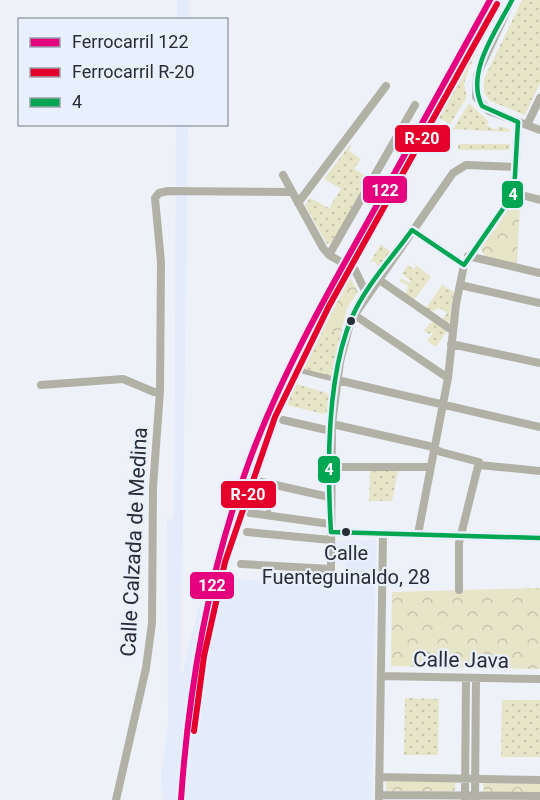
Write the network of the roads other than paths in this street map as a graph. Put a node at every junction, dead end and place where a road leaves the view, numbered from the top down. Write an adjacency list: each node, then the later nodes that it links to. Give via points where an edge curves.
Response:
1 (512, 0): 5 (street, via 477,75 476,97 489,111)
2 (386, 86): 13 (street)
3 (540, 98): 6 (street)
4 (415, 105): 17 (street)
5 (518, 122): 6 (street); 8 (street)
6 (527, 125): 7 (street)
7 (540, 130)
8 (515, 166): 11 (street); 14 (street, via 460,167 445,181)
9 (284, 175): 10 (street)
10 (291, 192): 13 (street); 33 (street, Calle Calzada de Medina, via 158,193 155,204 161,262)
11 (514, 193): 12 (street); 15 (street)
12 (540, 200)
13 (298, 203): 17 (street)
14 (412, 230): 19 (street); 21 (street)
15 (476, 245): 16 (street); 18 (street)
16 (468, 256): 18 (street); 19 (street)
17 (331, 257): 23 (street, via 355,270)
18 (486, 260): 20 (street)
19 (464, 265): 22 (street)
20 (540, 273)
21 (378, 279): 23 (street); 26 (street)
22 (460, 285): 24 (street); 26 (street)
23 (367, 295): 25 (street)
24 (540, 303)
25 (353, 314): 30 (street); 31 (street)
26 (453, 331): 27 (street)
27 (451, 344): 28 (street); 30 (street)
28 (540, 363)
29 (302, 371): 31 (street)
30 (448, 378): 34 (street)
31 (338, 380): 34 (street); 36 (street)
32 (41, 385): 33 (street, via 123,379)
33 (160, 392): 68 (street, Calle Calzada de Medina, via 153,487 150,645)
34 (443, 404): 37 (street); 38 (street)
35 (283, 420): 36 (street)
36 (331, 427): 38 (street); 40 (street)
37 (540, 427)
38 (435, 450): 39 (street); 51 (street)
39 (479, 464): 42 (street); 52 (street)
40 (331, 467): 41 (street); 44 (street)
41 (427, 467)
42 (540, 471)
43 (262, 482): 44 (street)
44 (329, 497): 49 (street)
45 (270, 499): 47 (street)
46 (250, 513): 47 (street)
47 (268, 515): 49 (street)
48 (247, 531): 49 (street)
49 (331, 532): 50 (street); 54 (street, via 331,569)
50 (384, 534): 51 (street); 56 (street)
51 (418, 534): 52 (street)
52 (463, 536): 53 (street); 55 (street, via 459,543)
53 (540, 538)
54 (241, 564)
55 (459, 590)
56 (382, 676): 57 (street, Calle Java); 60 (street)
57 (466, 678): 58 (street, Calle Java); 61 (street)
58 (476, 678): 59 (street, Calle Java); 62 (street)
59 (540, 679)
60 (380, 777): 61 (street); 65 (street)
61 (465, 778): 62 (street); 66 (street)
62 (476, 779): 63 (street); 67 (street)
63 (540, 780)
64 (540, 796): 67 (street)
65 (379, 797): 66 (street)
66 (465, 798): 67 (street)
67 (475, 798)
68 (116, 800)

